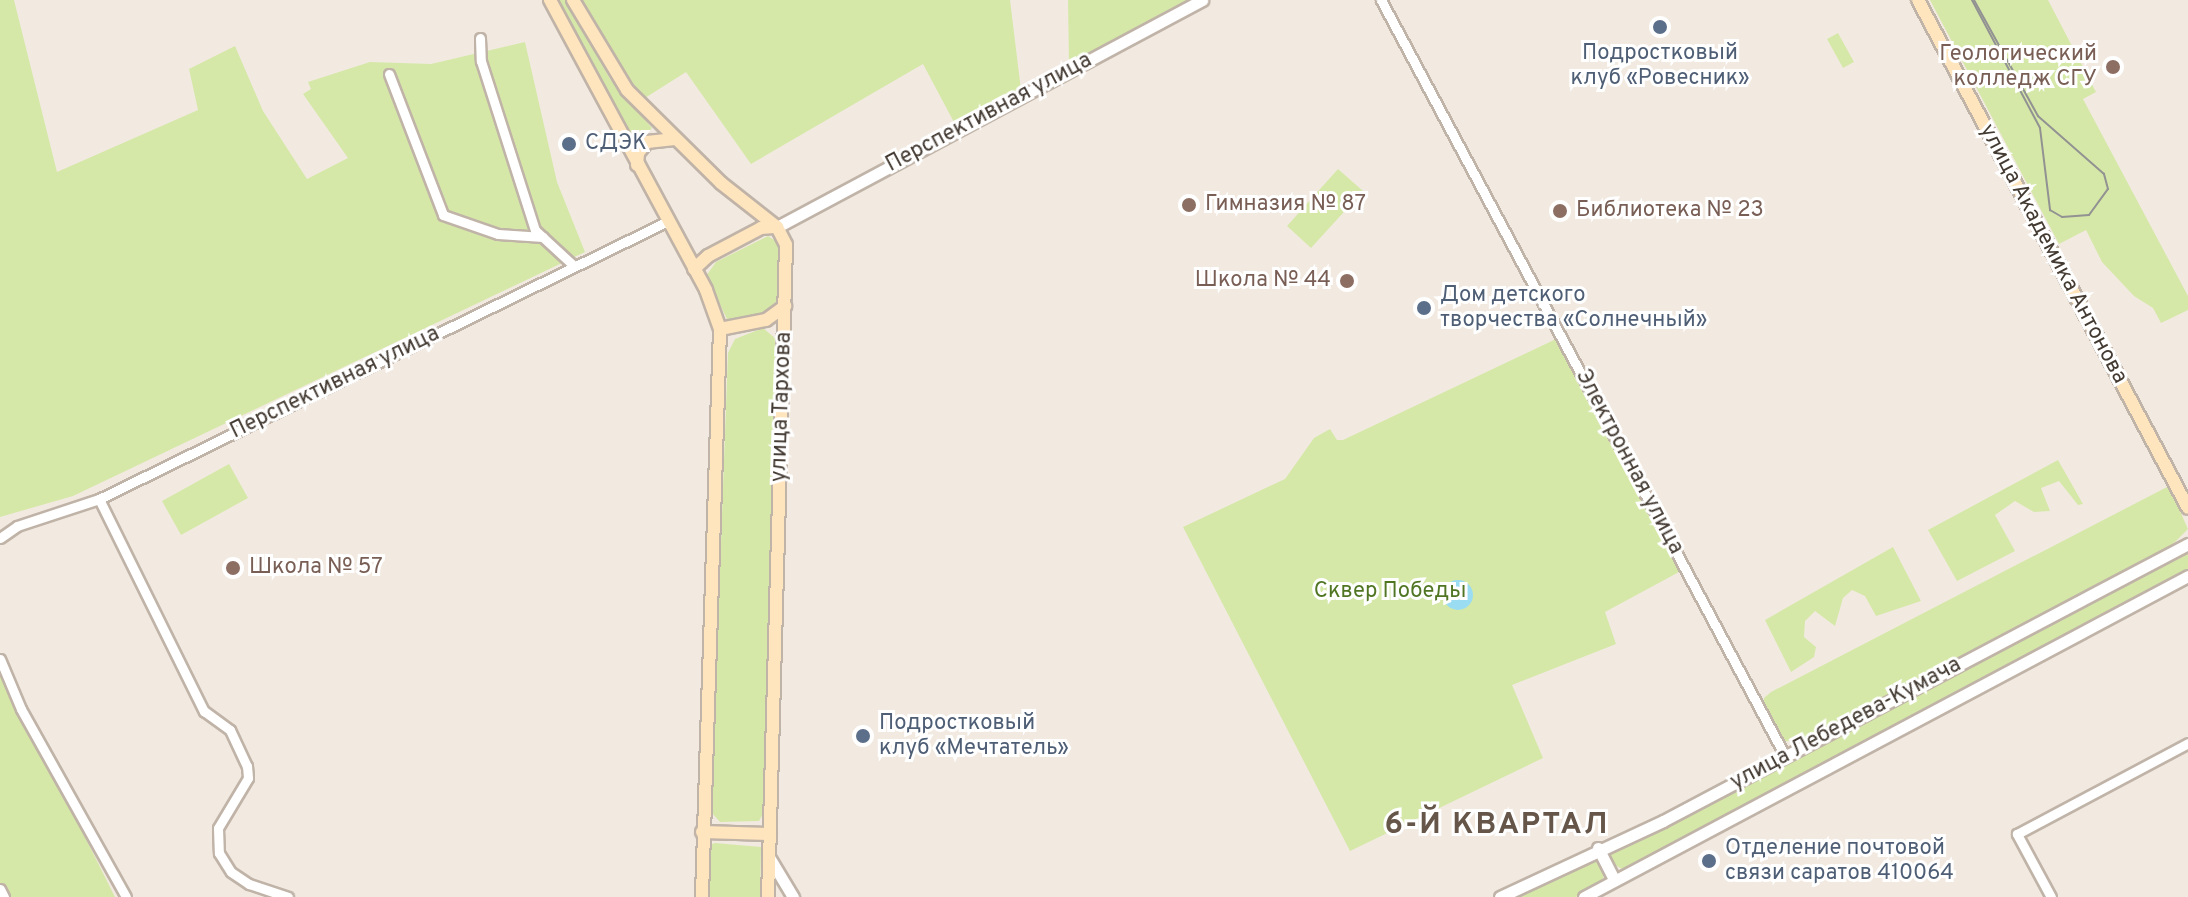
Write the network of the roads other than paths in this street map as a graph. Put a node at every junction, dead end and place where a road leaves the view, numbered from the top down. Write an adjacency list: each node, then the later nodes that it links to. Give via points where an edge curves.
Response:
1 (550, 0): 9 (main road)
2 (573, 0): 8 (main road, via 627,90)
3 (1202, 0): 11 (street, Перспективная улица)
4 (1381, 0): 24 (street, Электронная улица)
5 (1918, 0): 18 (main road, улица Академика Антонова)
6 (480, 38): 12 (street, via 481,61 525,205)
7 (389, 74): 12 (street, via 443,215 498,234)
8 (675, 139): 9 (main road, via 647,142); 11 (main road, via 750,210)
9 (637, 165): 10 (main road)
10 (668, 221): 13 (street, Перспективная улица); 14 (main road)
11 (777, 227): 14 (main road, via 761,228); 15 (main road, улица Тархова, via 786,245)
12 (543, 237): 13 (street)
13 (573, 265): 17 (street, Перспективная улица)
14 (694, 269): 16 (main road)
15 (785, 306): 16 (main road, via 766,320); 26 (main road, улица Тархова)
16 (720, 329): 25 (main road)
17 (99, 499): 19 (street, Перспективная улица, via 17,526); 33 (street, via 204,711 210,721 230,730 247,766 248,778 218,828 219,853 231,872 249,884)
18 (2188, 508)
19 (0, 538)
20 (2188, 544): 24 (street, улица Лебедева-Кумача)
21 (2188, 576): 29 (street, улица Лебедева-Кумача)
22 (0, 659): 32 (street, via 21,709)
23 (2188, 743): 39 (street, via 2017,834)
24 (1785, 756): 27 (street, улица Лебедева-Кумача, via 1663,821)
25 (702, 832): 26 (main road); 34 (main road)
26 (770, 834): 28 (main road, улица Тархова)
27 (1598, 848): 29 (street); 37 (street, улица Лебедева-Кумача)
28 (769, 857): 35 (main road, улица Тархова); 36 (street)
29 (1614, 880): 38 (street, улица Лебедева-Кумача)
30 (0, 889): 31 (street)
31 (4, 897)
32 (126, 897)
33 (288, 897)
34 (702, 897)
35 (768, 897)
36 (793, 897)
37 (1500, 897)
38 (1584, 897)
39 (2051, 897)

